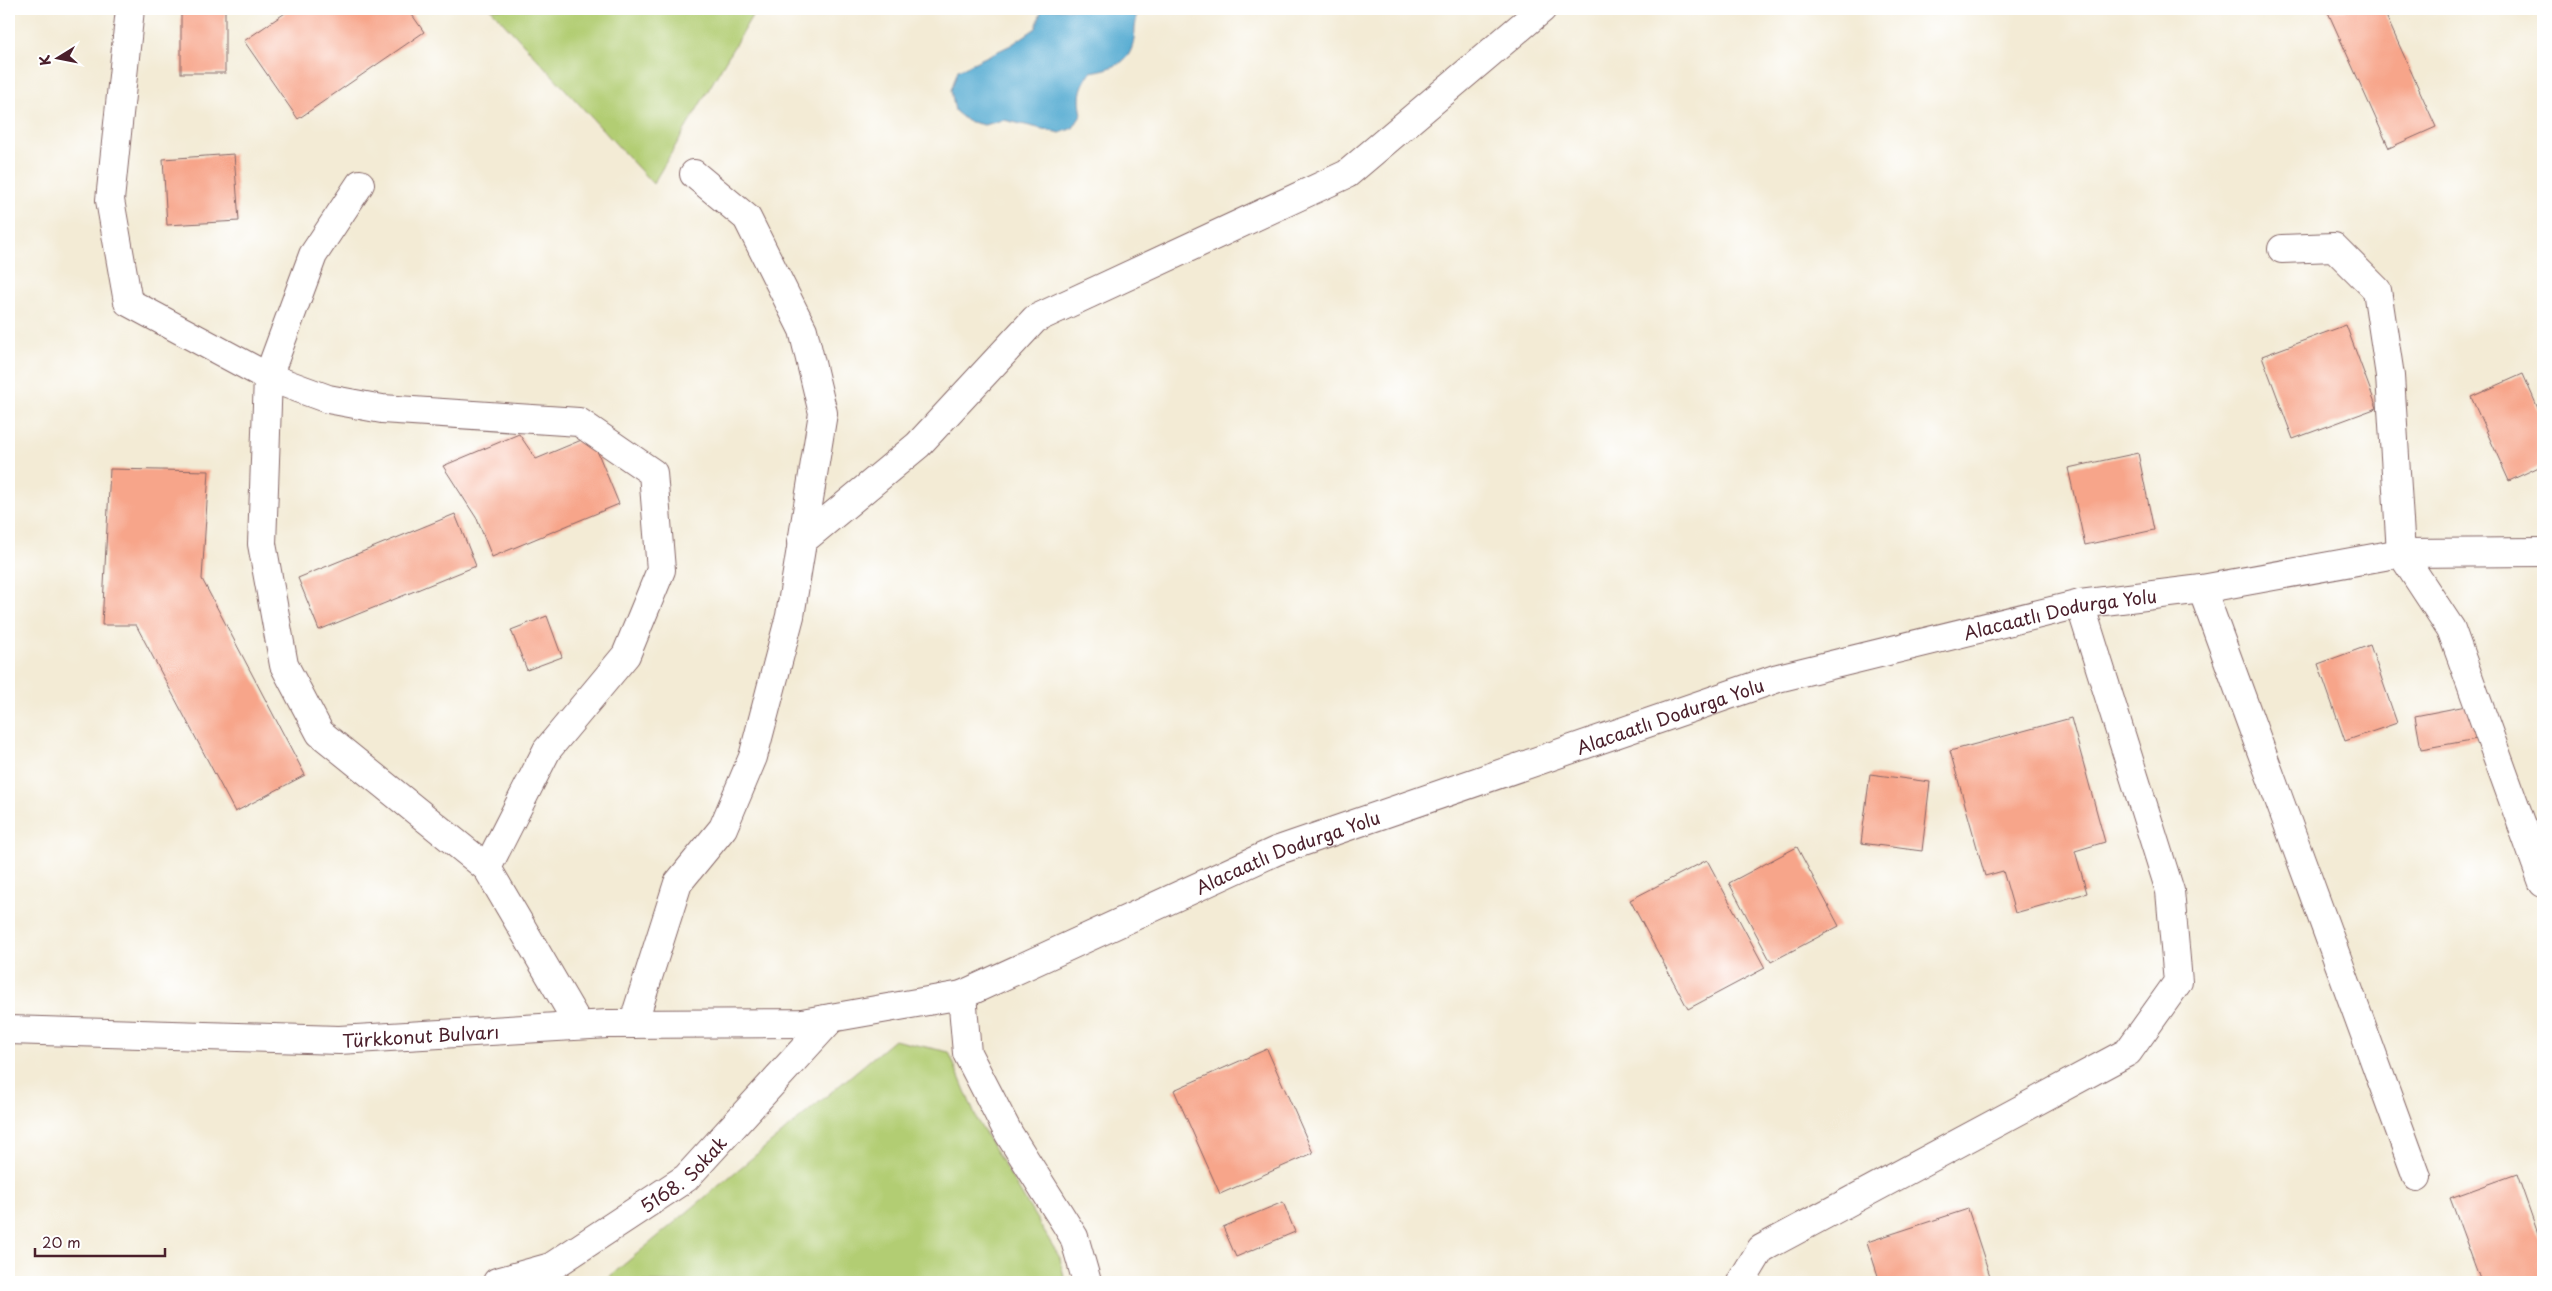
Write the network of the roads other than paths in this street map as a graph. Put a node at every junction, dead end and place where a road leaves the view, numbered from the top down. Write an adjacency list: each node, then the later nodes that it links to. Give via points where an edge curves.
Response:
1 (130, 9): 6 (street, via 110,200 128,302)
2 (1542, 9): 7 (street, via 1347,174 1035,319 918,445)
3 (694, 174): 7 (street, via 747,218 803,330 823,413)
4 (360, 184): 6 (street, via 314,255)
5 (2282, 249): 9 (street, via 2334,248 2377,290 2390,376)
6 (268, 377): 12 (street, via 262,544 284,665 320,733); 12 (street, via 328,399 382,409 579,422 653,473 661,570 626,655 547,750)
7 (801, 542): 16 (street, via 790,616 753,757 723,828 678,884)
8 (2543, 552): 9 (street, Alacaatlı Dodurga Yolu)
9 (2401, 553): 10 (street, Alacaatlı Dodurga Yolu); 13 (street, via 2451,629)
10 (2202, 589): 11 (street, Alacaatlı Dodurga Yolu); 19 (street)
11 (2080, 604): 14 (street, Alacaatlı Dodurga Yolu, via 1778,678 1276,851); 23 (street, via 2170,891 2178,982 2128,1052 1760,1249)
12 (487, 868): 17 (street)
13 (2543, 883)
14 (962, 995): 15 (street, Alacaatlı Dodurga Yolu); 22 (street, via 967,1053 1010,1134 1074,1237)
15 (832, 1018): 16 (street, Türkkonut Bulvarı, via 802,1023); 20 (street, 5168. Sokak, via 686,1178)
16 (633, 1024): 17 (street, Türkkonut Bulvarı)
17 (579, 1025): 18 (street, Türkkonut Bulvarı, via 340,1040)
18 (9, 1030)
19 (2417, 1177)
20 (554, 1275): 21 (street, 5168. Sokak)
21 (496, 1282)
22 (1087, 1282)
23 (1741, 1282)

